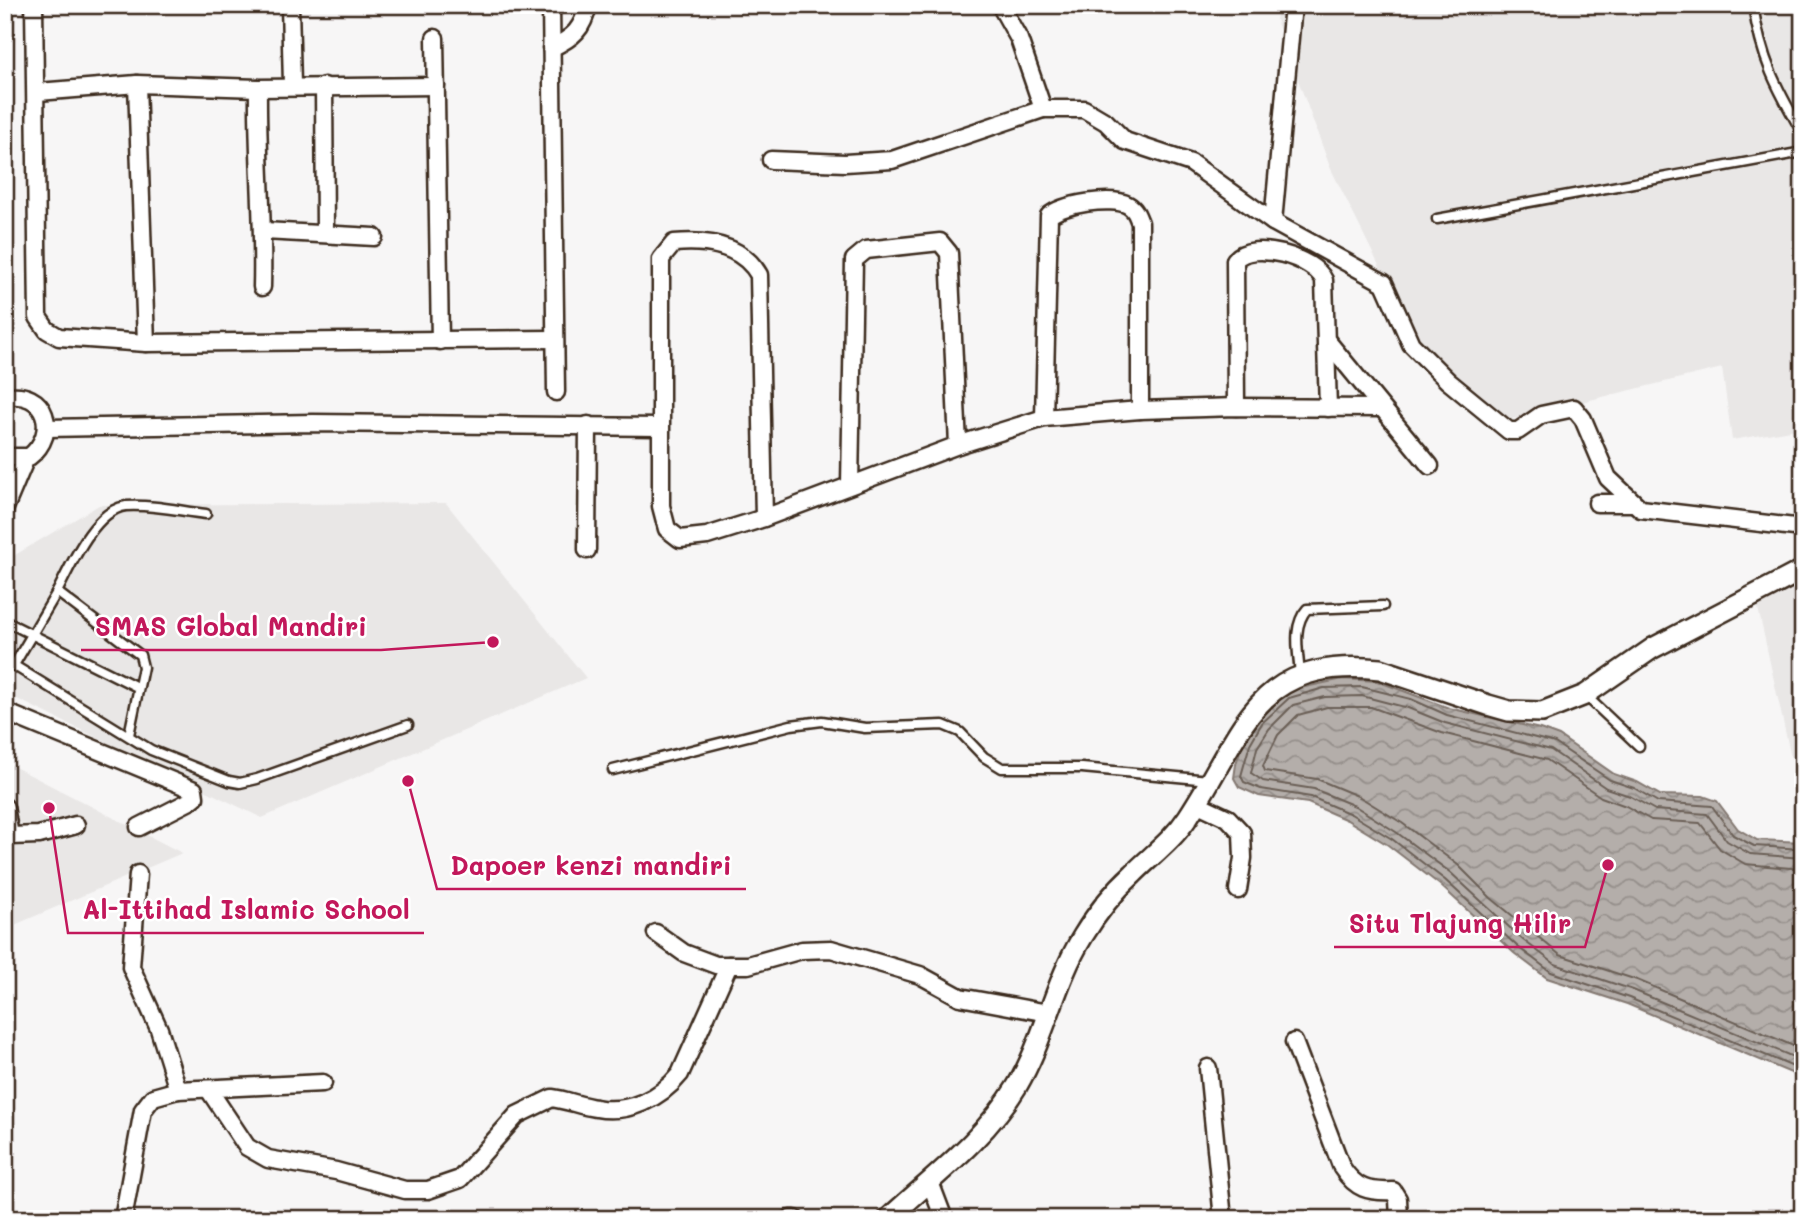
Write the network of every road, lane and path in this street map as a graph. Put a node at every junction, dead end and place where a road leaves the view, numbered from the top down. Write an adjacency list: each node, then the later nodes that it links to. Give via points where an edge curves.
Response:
1 (34, 5): 15 (street)
2 (290, 5): 11 (street)
3 (551, 5): 9 (street)
4 (588, 5): 9 (street, via 584,23 572,39)
5 (1000, 5): 16 (street, via 1019,39)
6 (1293, 5): 21 (street)
7 (1753, 5): 17 (lane, via 1770,76)
8 (435, 38): 13 (street)
9 (551, 48): 26 (street)
10 (137, 84): 14 (street); 15 (street); 29 (street)
11 (292, 85): 12 (street); 14 (street)
12 (324, 86): 13 (street); 23 (street)
13 (436, 86): 27 (street)
14 (258, 88): 22 (street, via 257,148)
15 (38, 92): 29 (street, via 38,317 59,337)
16 (1043, 109): 19 (street, via 892,160); 21 (street, via 1076,107 1095,115 1125,141 1191,163)
17 (1803, 134)
18 (1803, 152): 20 (lane)
19 (771, 160)
20 (1437, 219)
21 (1273, 222): 46 (street, via 1384,283 1411,344 1509,431 1516,433 1541,415 1574,408 1608,478)
22 (264, 231): 23 (street); 25 (street)
23 (325, 232): 24 (street)
24 (374, 237)
25 (262, 287)
26 (554, 339): 27 (street); 30 (street)
27 (440, 341): 29 (street)
28 (1328, 342): 32 (street, via 1320,272 1272,251 1240,255 1236,260); 33 (street); 34 (street)
29 (146, 343)
30 (556, 392)
31 (6, 394): 39 (street, via 33,401)
32 (1236, 407): 33 (street); 35 (street)
33 (1328, 408): 34 (street)
34 (1380, 408): 43 (street)
35 (1140, 410): 36 (street); 36 (street, via 1140,223 1135,211 1125,204 1084,202 1049,216)
36 (1044, 418): 40 (street)
37 (588, 425): 38 (street); 39 (street, via 313,423); 51 (street)
38 (659, 427): 49 (street, via 664,522 673,537 707,536); 49 (street, via 661,259 674,243 687,242 742,253 759,275)
39 (47, 428): 41 (street, via 40,447)
40 (958, 445): 44 (street); 44 (street, via 949,253 940,242 866,250 855,260)
41 (26, 458): 42 (street); 47 (street)
42 (6, 461)
43 (1430, 466)
44 (850, 485): 49 (street)
45 (1597, 503): 46 (street)
46 (1633, 503): 50 (street, via 1652,512)
47 (5, 508)
48 (206, 514): 53 (lane, via 123,506 104,517 82,544)
49 (764, 518)
50 (1803, 528)
51 (587, 550)
52 (1803, 570): 60 (street, via 1653,648)
53 (57, 592): 56 (lane); 59 (lane, via 140,655 143,667)
54 (1383, 606): 58 (lane, via 1307,609 1297,629)
55 (5, 621): 56 (lane)
56 (33, 636): 57 (lane); 59 (lane)
57 (9, 663): 63 (lane)
58 (1300, 676): 60 (street, via 1338,667 1380,669 1488,705 1529,713 1557,709); 66 (street, via 1255,706)
59 (137, 687): 63 (lane)
60 (1585, 695): 64 (lane)
61 (5, 712): 70 (street, via 194,790 190,802)
62 (408, 725): 63 (lane, via 240,783 151,750)
63 (129, 735)
64 (1639, 746)
65 (613, 770): 66 (lane, via 822,721 865,728 943,725 960,732 984,758 1002,768 1082,768)
66 (1209, 780): 67 (street)
67 (1196, 803): 73 (street, via 1228,818 1242,833); 76 (street, via 1170,839 1102,907 1071,957)
68 (5, 807): 71 (street)
69 (76, 825): 71 (street, via 39,835)
70 (139, 827)
71 (8, 836)
72 (138, 874): 80 (street, via 131,967 159,1030)
73 (1238, 890)
74 (656, 933): 75 (street, via 697,959)
75 (729, 965): 76 (street, via 748,965 802,950 831,949 920,975 960,997); 81 (street, via 680,1074 668,1088 652,1099 621,1109 552,1097 517,1115 460,1179 428,1190 405,1190 361,1176 268,1159 247,1147)
76 (1048, 1013): 82 (street, via 1016,1087)
77 (1294, 1042): 87 (street, via 1342,1168 1365,1191 1393,1191)
78 (1208, 1068): 86 (street)
79 (323, 1083): 81 (street)
80 (178, 1090): 81 (street); 83 (street, via 153,1097 143,1110)
81 (209, 1090)
82 (930, 1182): 84 (street); 85 (street)
83 (123, 1219)
84 (888, 1219)
85 (944, 1219)
86 (1223, 1219)
87 (1399, 1219)

